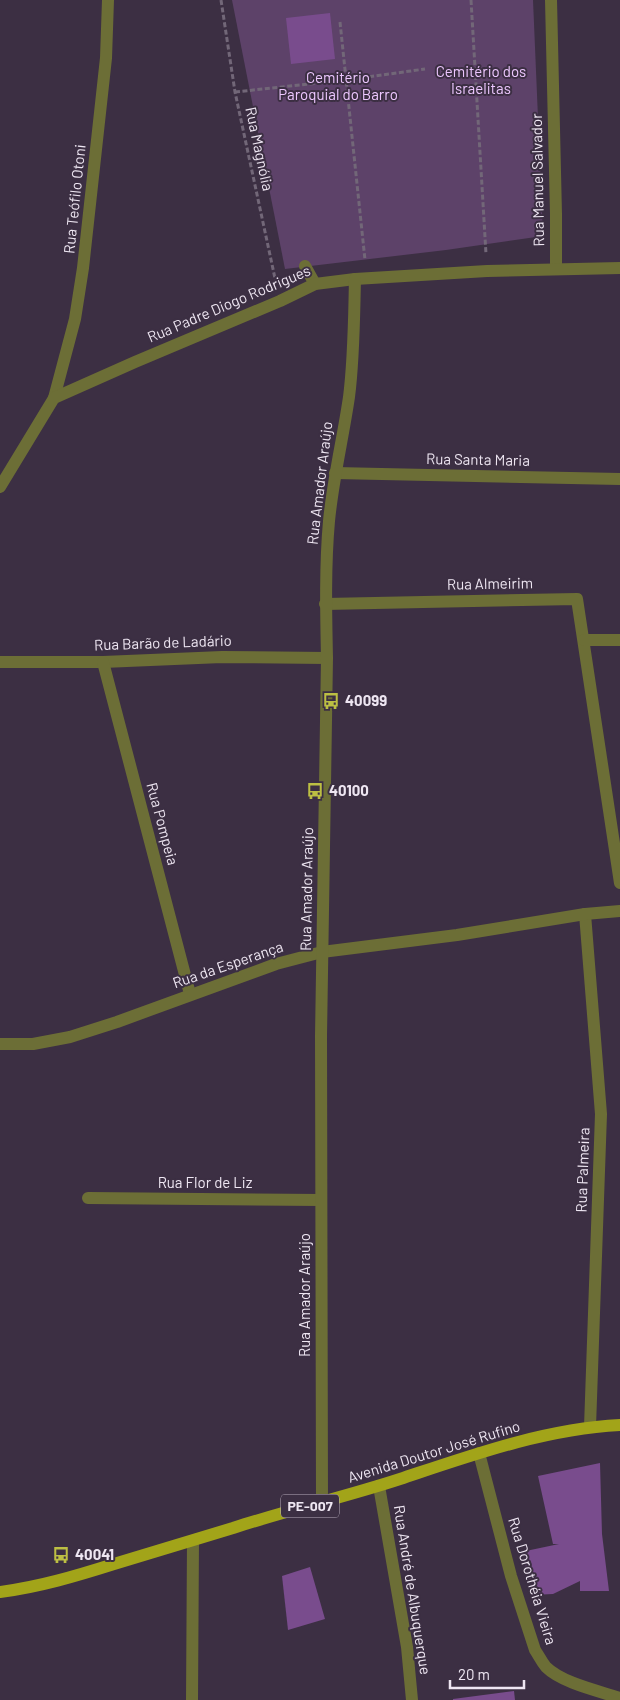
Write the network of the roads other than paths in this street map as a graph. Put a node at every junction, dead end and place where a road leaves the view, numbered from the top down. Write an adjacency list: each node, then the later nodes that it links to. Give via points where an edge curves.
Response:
1 (108, 0): 8 (street, Rua Teófilo Otoni, via 106,58 83,268 75,320)
2 (551, 0): 4 (street, Rua Manuel Salvador)
3 (304, 266): 7 (street)
4 (556, 268): 5 (street, Rua Padre Diogo Rodrigues); 6 (street, Rua Padre Diogo Rodrigues)
5 (620, 268)
6 (355, 279): 7 (street, Rua Padre Diogo Rodrigues); 9 (street, Rua Amador Araújo, via 349,396)
7 (315, 284): 8 (street, Rua Padre Diogo Rodrigues)
8 (54, 398): 11 (street)
9 (335, 473): 10 (street, Rua Santa Maria); 12 (street, Rua Amador Araújo)
10 (620, 479)
11 (0, 487)
12 (325, 604): 13 (street, Rua Almeirim, via 577,599); 15 (street, Rua Amador Araújo)
13 (584, 640): 14 (street); 18 (street)
14 (620, 640)
15 (327, 658): 17 (street, Rua Barão de Ladário, via 222,657); 21 (street, Rua Amador Araújo)
16 (0, 662): 17 (street, Rua Barão de Ladário)
17 (103, 662): 22 (street, Rua Pompeia)
18 (620, 883)
19 (620, 911): 20 (street, Rua da Esperança)
20 (584, 914): 21 (street, Rua da Esperança, via 457,935); 27 (street, Rua Palmeira, via 601,1114)
21 (322, 952): 22 (street, Rua da Esperança, via 276,964); 25 (street, Rua Amador Araújo)
22 (190, 994): 23 (street, Rua da Esperança, via 70,1037 33,1044)
23 (0, 1044)
24 (88, 1198): 25 (street, Rua Flor de Liz)
25 (321, 1200): 30 (street, Rua Amador Araújo)
26 (620, 1425): 27 (main road, Avenida Doutor José Rufino / PE-007)
27 (590, 1427): 28 (main road, Avenida Doutor José Rufino / PE-007)
28 (479, 1453): 29 (main road, Avenida Doutor José Rufino / PE-007); 33 (street, Rua Dorothéia Vieira, via 511,1576 541,1661 559,1676)
29 (379, 1486): 30 (main road, Avenida Doutor José Rufino / PE-007); 35 (street, Rua André de Albuquerque, via 407,1647)
30 (322, 1502): 31 (main road, Avenida Doutor José Rufino / PE-007)
31 (194, 1540): 32 (main road, Avenida Doutor José Rufino / PE-007, via 66,1579); 34 (street)
32 (0, 1592)
33 (620, 1698)
34 (192, 1700)
35 (412, 1700)

